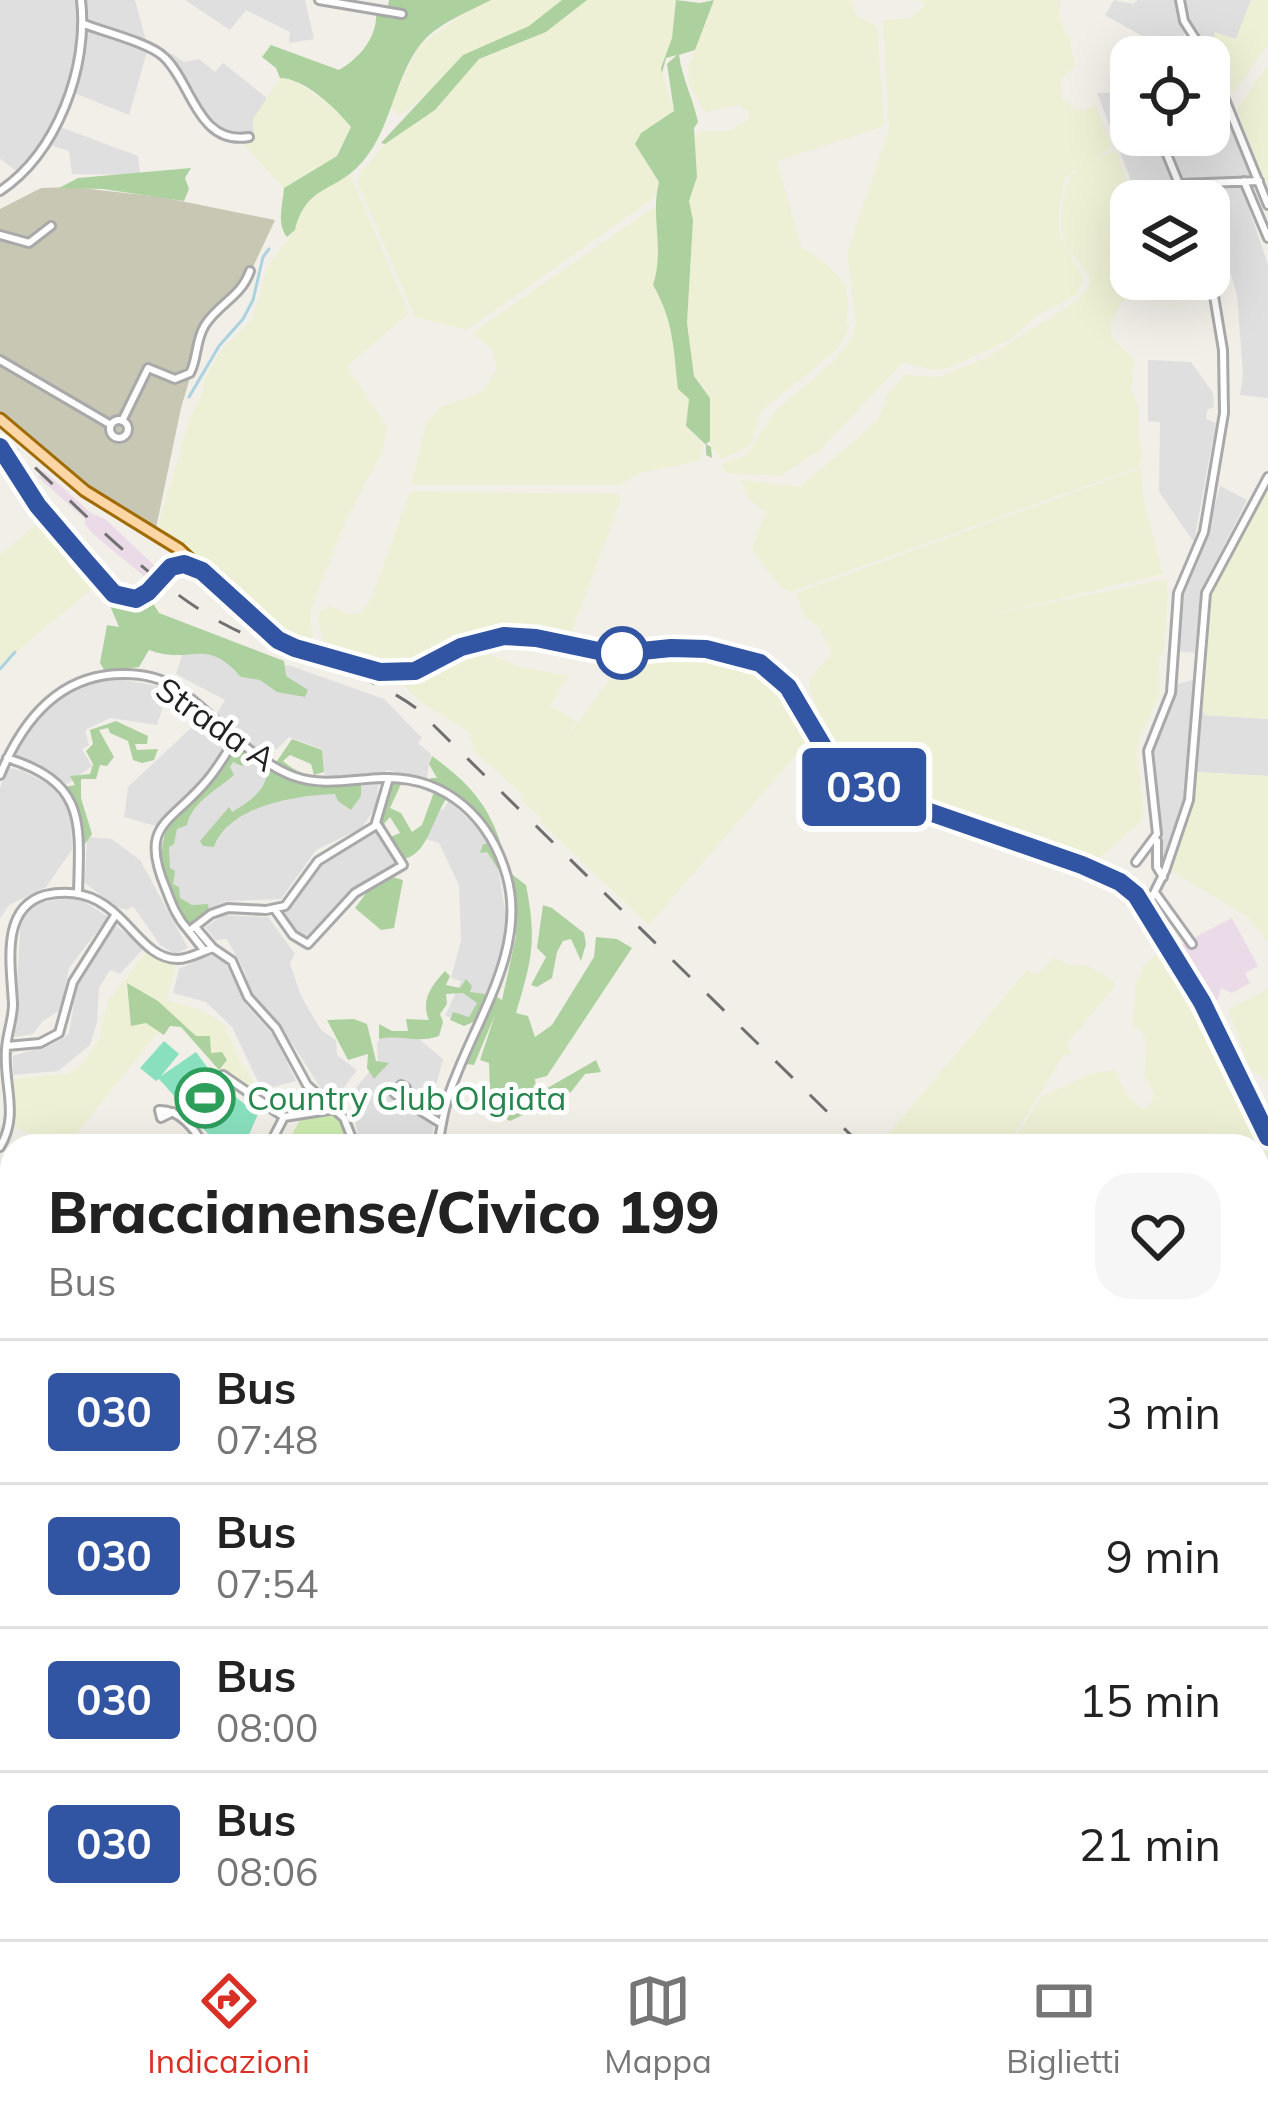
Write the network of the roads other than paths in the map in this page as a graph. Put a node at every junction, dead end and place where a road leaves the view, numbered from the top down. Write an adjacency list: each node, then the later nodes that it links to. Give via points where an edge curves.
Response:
1 (81, 0): 5 (street)
2 (319, 0): 4 (street)
3 (1180, 0): 6 (street)
4 (402, 14)
5 (84, 24): 8 (street, via 161,54 200,115 231,138); 12 (street, via 48,143)
6 (1194, 36)
7 (1230, 114): 10 (street)
8 (249, 137)
9 (1244, 181): 10 (street); 11 (street); 16 (street)
10 (1258, 181): 13 (street)
11 (1230, 182)
12 (0, 191)
13 (1268, 205)
14 (51, 226): 15 (street, via 29,243)
15 (0, 235)
16 (1268, 238)
17 (250, 271): 21 (street, via 203,329 190,374 175,379 148,368)
18 (1215, 300): 34 (street, via 1224,413 1204,532 1178,593 1170,699 1148,751)
19 (0, 360): 22 (street)
20 (0, 418): 25 (main road, via 85,491)
21 (122, 422): 22 (street); 22 (street, via 121,438)
22 (111, 425)
23 (0, 446): 27 (street, via 44,513 114,594 136,599)
24 (1268, 477): 36 (street, via 1205,599 1190,800)
25 (166, 539): 26 (main road); 27 (street)
26 (184, 553): 27 (street); 28 (main road)
27 (171, 567): 28 (street)
28 (202, 571): 39 (main road, via 278,640 380,672 415,671 504,636 613,654 692,648 743,656 779,677 827,753 872,792 1082,865 1120,882)
29 (237, 736): 30 (street, Strada A, via 166,682 104,675 47,701); 32 (street, Strada A, via 302,778); 42 (street, via 209,779 159,829 157,868 176,916)
30 (7, 758): 31 (street, Strada A); 37 (street, via 46,774 69,795 79,822)
31 (0, 775)
32 (389, 778): 33 (street); 51 (street, Strada A, via 432,786 477,815 511,893 506,954)
33 (377, 824): 40 (street, via 318,861 295,898); 40 (street, via 404,863 353,894 310,944)
34 (1157, 834): 35 (street); 36 (street)
35 (1136, 862)
36 (1163, 877): 38 (street)
37 (78, 893): 41 (street); 45 (street, via 34,898 11,919)
38 (1155, 893): 39 (street); 43 (street)
39 (1147, 907): 57 (main road)
40 (274, 909): 42 (street, via 228,908)
41 (116, 914): 44 (street, via 164,956); 45 (street, via 76,976 59,1033)
42 (192, 929): 44 (street)
43 (1192, 944)
44 (208, 949): 48 (street, via 232,961 307,1085)
45 (6, 1046): 52 (street, via 12,1113)
46 (223, 1075): 50 (street)
47 (400, 1098): 51 (street)
48 (335, 1109): 50 (street); 55 (street)
49 (173, 1112): 53 (street)
50 (284, 1117): 54 (street)
51 (442, 1124): 56 (street, Strada A)
52 (5, 1134)
53 (195, 1134)
54 (275, 1134)
55 (351, 1134)
56 (440, 1134)
57 (1267, 1134)

